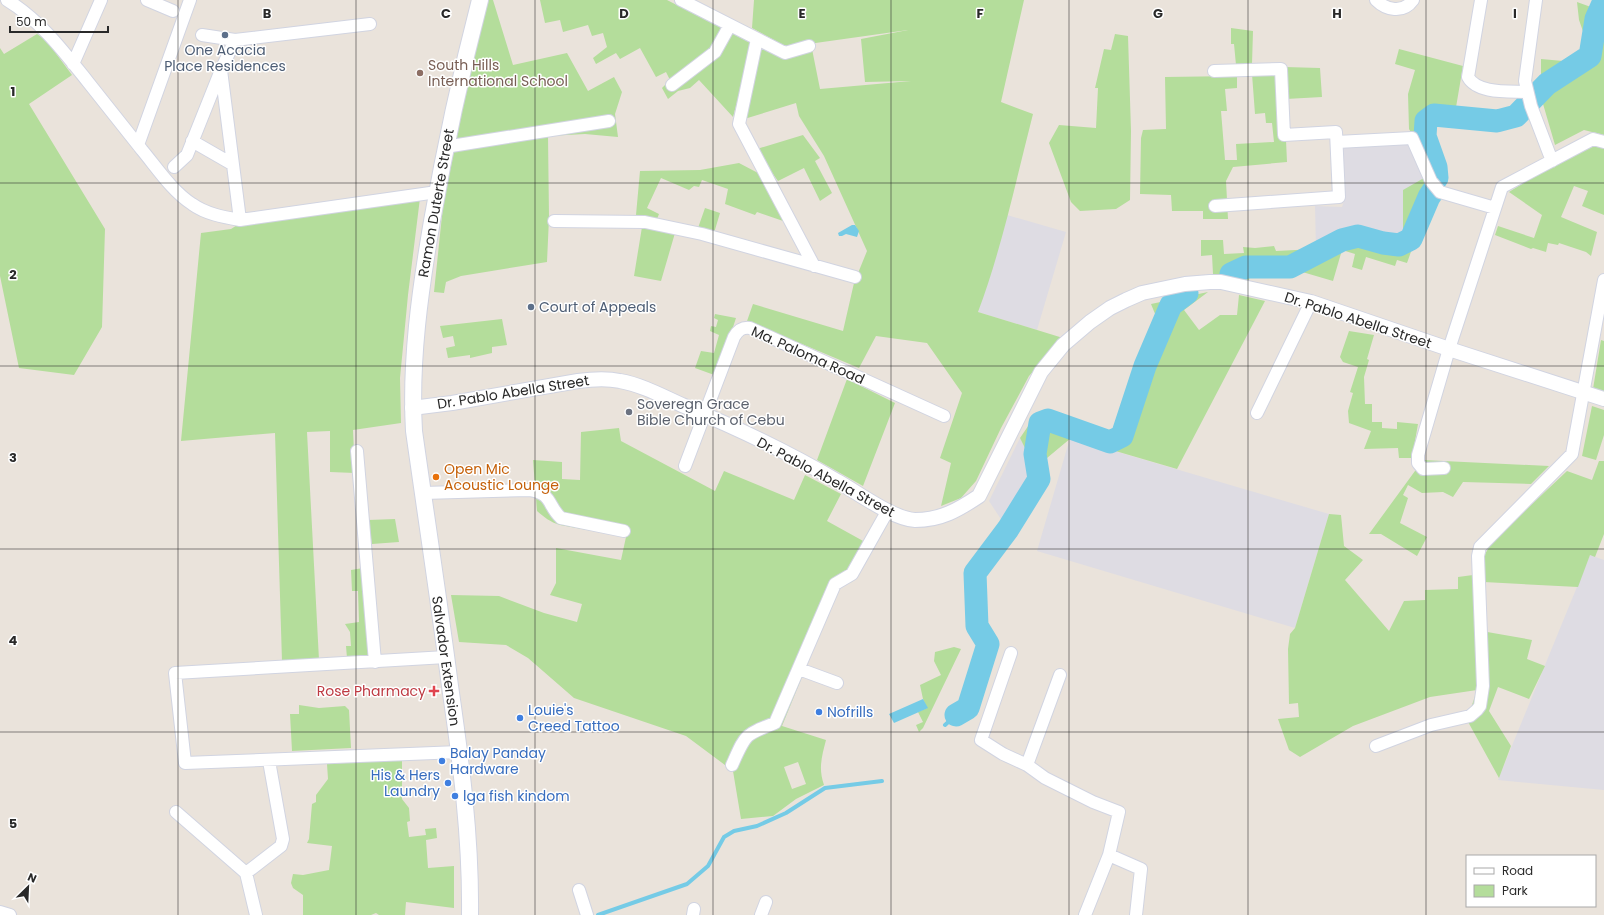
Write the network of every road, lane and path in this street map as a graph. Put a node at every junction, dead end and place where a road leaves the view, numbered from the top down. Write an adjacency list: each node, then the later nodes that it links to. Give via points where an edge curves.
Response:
1 (7, 0): 12 (street)
2 (101, 0): 20 (street)
3 (147, 0): 13 (street)
4 (190, 0): 29 (street)
5 (480, 0): 30 (main road, Ramon Duterte Street, via 461,71)
6 (681, 0): 11 (street)
7 (1376, 0): 8 (street, via 1385,8 1400,9)
8 (1413, 0)
9 (1481, 0): 24 (street, via 1468,77 1475,86)
10 (1536, 0): 24 (street, via 1525,81)
11 (694, 3): 15 (street)
12 (26, 5): 20 (street)
13 (173, 11)
14 (370, 24): 18 (street)
15 (730, 25): 17 (street); 23 (street, via 715,52)
16 (202, 35): 18 (street)
17 (757, 39): 19 (street, via 785,53); 39 (street, via 739,124)
18 (235, 40): 21 (street)
19 (809, 46)
20 (73, 64): 29 (street)
21 (221, 70): 26 (street); 32 (street)
22 (1214, 71): 27 (street, via 1281,69 1284,135 1336,132)
23 (672, 84)
24 (1528, 98): 31 (street)
25 (609, 121): 30 (street)
26 (192, 141): 32 (street); 33 (street, via 187,155)
27 (1336, 142): 35 (street, via 1339,197); 36 (street, via 1412,138 1431,180 1440,192)
28 (1604, 142): 31 (street, via 1593,139)
29 (138, 145): 37 (street, via 164,177 190,203 220,217)
30 (445, 147): 34 (main road, Ramon Duterte Street)
31 (1552, 161): 36 (street, via 1502,187)
32 (232, 164): 37 (street)
33 (174, 166)
34 (437, 192): 37 (street); 46 (main road, Ramon Duterte Street, via 416,328)
35 (1215, 206)
36 (1495, 208): 43 (street)
37 (240, 220)
38 (554, 221): 39 (street, via 645,222 702,234)
39 (814, 266): 40 (street)
40 (855, 277)
41 (1604, 280): 44 (street)
42 (1311, 302): 43 (street, Dr. Pablo Abella Street); 47 (street); 54 (street, Dr. Pablo Abella Street, via 1256,289 1210,282 1185,284 1142,293 1126,300 1110,308 1070,337 1052,358 1035,383 979,496 946,516 927,519 914,520)
43 (1449, 349): 44 (street, Dr. Pablo Abella Street); 52 (street, via 1418,455 1418,463 1423,469)
44 (1584, 393): 45 (street, Dr. Pablo Abella Street); 62 (street, via 1572,454 1480,547 1478,556 1483,686 1477,710 1470,716 1431,725)
45 (1604, 399)
46 (412, 408): 48 (street, Dr. Pablo Abella Street, via 597,379 638,386); 53 (main road, Salvador Extension)
47 (1257, 413)
48 (705, 414): 49 (street, Ma. Paloma Road, via 734,337 737,332 750,328); 51 (street, Ma. Paloma Road); 54 (street, Dr. Pablo Abella Street, via 836,480)
49 (944, 416)
50 (357, 451): 58 (street)
51 (685, 466)
52 (1444, 468)
53 (423, 494): 55 (street, via 530,490 540,492 548,498 555,512 562,518); 57 (main road, Salvador Extension)
54 (888, 510): 59 (street, via 852,574 835,584)
55 (624, 531)
56 (1011, 653): 66 (street, via 981,740)
57 (446, 657): 58 (street); 63 (main road, Salvador Extension)
58 (376, 662): 64 (street, via 175,673 185,763)
59 (799, 669): 61 (street); 65 (street, via 776,724 750,733 743,739)
60 (1060, 675): 66 (street)
61 (837, 683)
62 (1376, 746)
63 (459, 752): 64 (street); 76 (main road, Salvador Extension, via 471,874)
64 (268, 761): 69 (street, via 283,839 281,846)
65 (732, 765)
66 (1027, 765): 68 (street, via 1045,778 1086,799 1120,812)
67 (176, 812): 69 (street)
68 (1109, 855): 78 (street); 79 (street, via 1141,869)
69 (246, 873): 75 (street)
70 (579, 890): 73 (street)
71 (766, 902): 77 (street)
72 (0, 912): 74 (street)
73 (587, 914)
74 (10, 915)
75 (256, 915)
76 (470, 915)
77 (761, 915)
78 (1085, 915)
79 (1136, 915)

